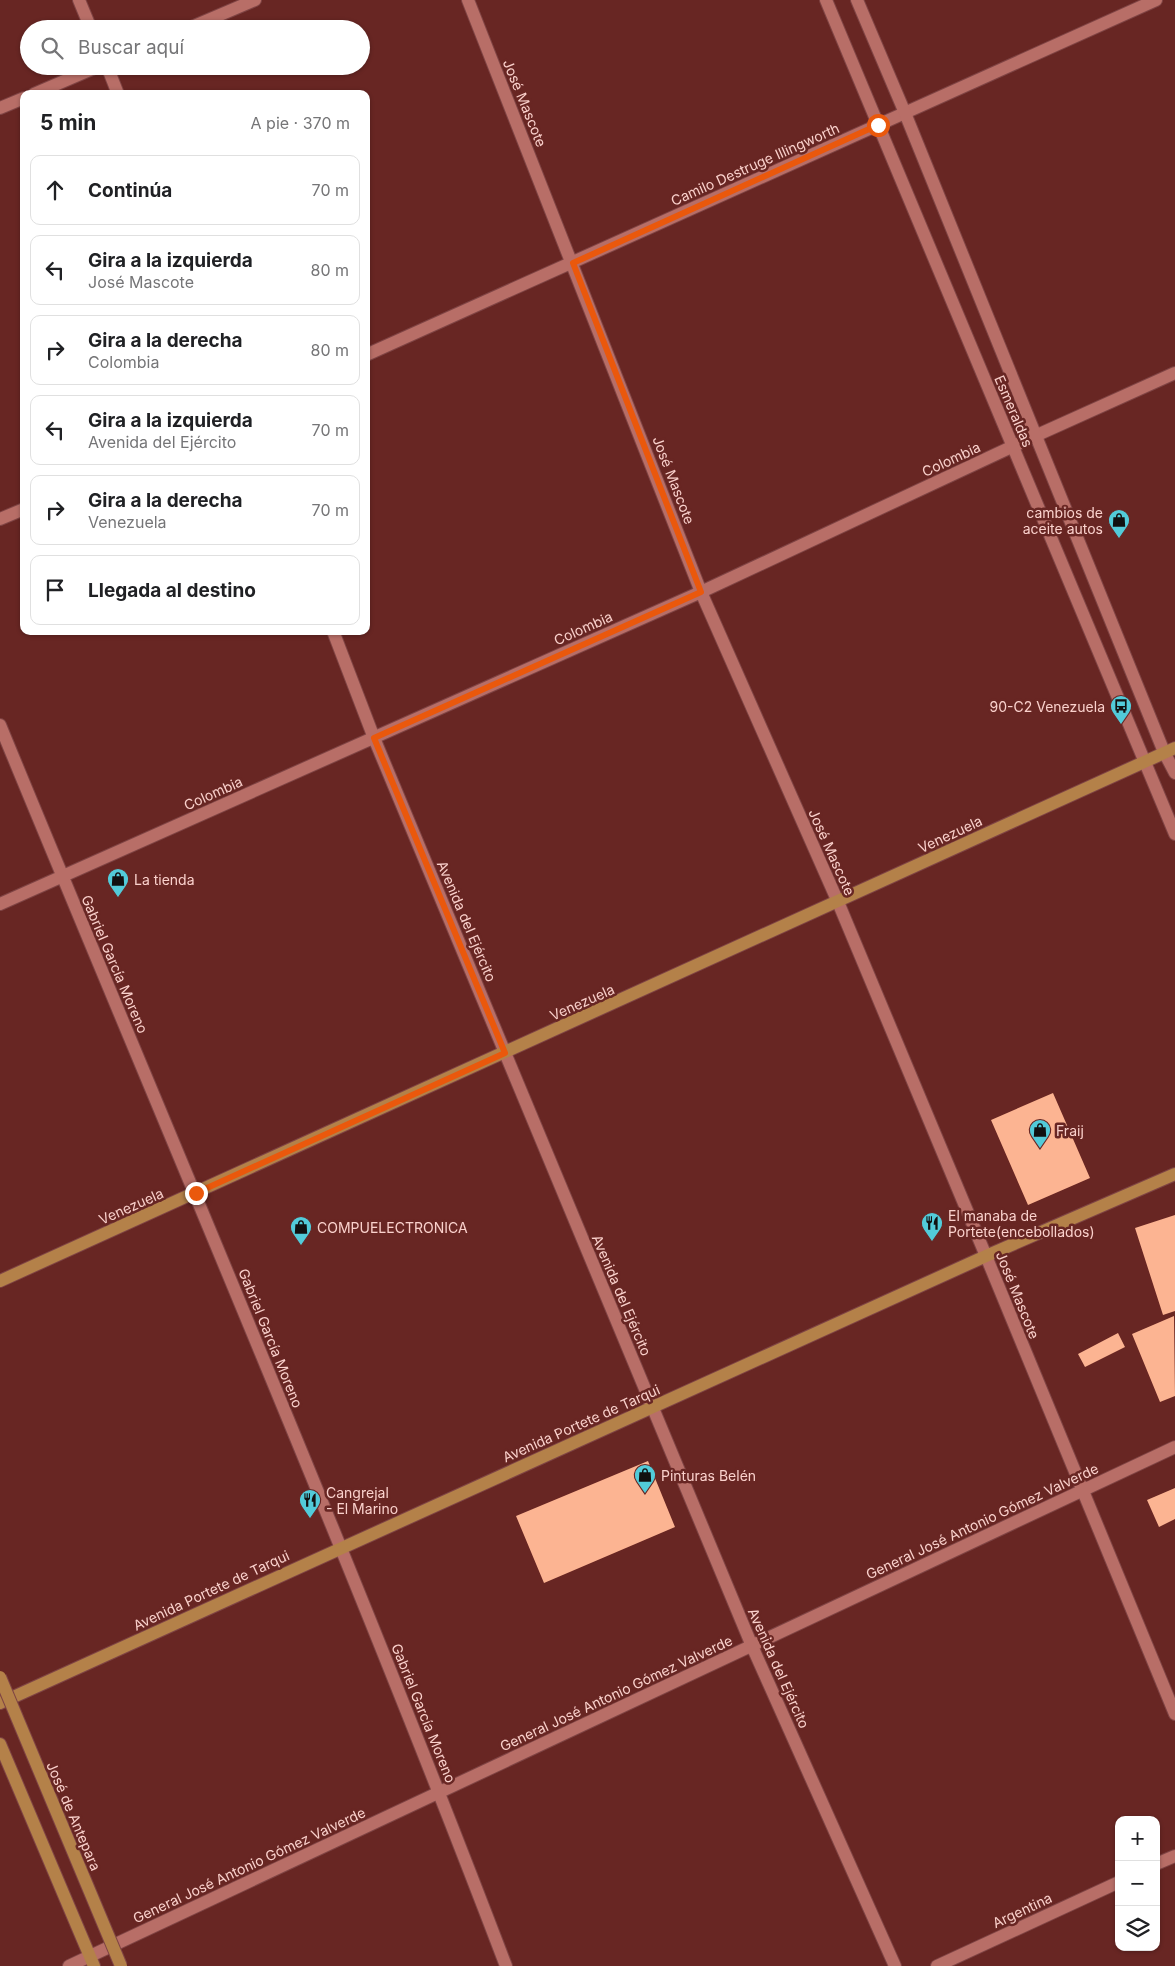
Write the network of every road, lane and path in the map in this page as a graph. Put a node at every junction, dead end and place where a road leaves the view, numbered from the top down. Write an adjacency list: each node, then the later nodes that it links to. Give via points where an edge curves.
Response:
1 (79, 0): 7 (street)
2 (255, 0): 8 (street)
3 (468, 0): 17 (street, José Mascote)
4 (826, 0): 16 (street, Esmeraldas)
5 (857, 0): 15 (street, Esmeraldas)
6 (1156, 0): 15 (street, Camilo Destruge Illingworth)
7 (87, 20)
8 (208, 20)
9 (78, 75): 11 (street)
10 (111, 75): 12 (street)
11 (43, 90)
12 (116, 90)
13 (20, 100): 14 (street)
14 (0, 108)
15 (905, 113): 16 (street, Camilo Destruge Illingworth); 20 (street, Esmeraldas)
16 (878, 125): 17 (street, Camilo Destruge Illingworth); 21 (street, Esmeraldas)
17 (573, 263): 18 (street, Camilo Destruge Illingworth); 24 (street, José Mascote)
18 (370, 353)
19 (1175, 373): 20 (street, Colombia)
20 (1035, 436): 21 (street, Colombia); 28 (street, Esmeraldas)
21 (1013, 447): 24 (street, Colombia); 29 (street, Esmeraldas)
22 (20, 511): 23 (street)
23 (0, 519)
24 (701, 592): 27 (street, Colombia); 33 (street, José Mascote)
25 (335, 635): 27 (street, Avenida del Ejército)
26 (0, 725): 32 (street, Gabriel García Moreno)
27 (374, 738): 32 (street, Colombia); 35 (street, Avenida del Ejército)
28 (1170, 750): 29 (main road, Venezuela); 30 (street, Esmeraldas)
29 (1145, 762): 31 (street, Esmeraldas); 33 (main road, Venezuela)
30 (1175, 773)
31 (1175, 834)
32 (62, 877): 34 (street, Colombia); 37 (street, Gabriel García Moreno)
33 (838, 902): 35 (main road, Venezuela); 38 (street, José Mascote)
34 (0, 904)
35 (505, 1053): 37 (main road, Venezuela); 40 (street, Avenida del Ejército)
36 (1175, 1174): 38 (main road, Avenida Portete de Tarqui)
37 (196, 1193): 39 (main road, Venezuela); 43 (street, Gabriel García Moreno)
38 (986, 1256): 40 (main road, Avenida Portete de Tarqui); 42 (street, José Mascote)
39 (0, 1281)
40 (652, 1407): 43 (main road, Avenida Portete de Tarqui); 44 (street, Avenida del Ejército)
41 (1175, 1447): 42 (street, General José Antonio Gómez Valverde)
42 (1081, 1490): 44 (street, General José Antonio Gómez Valverde); 47 (street, José Mascote)
43 (341, 1547): 46 (main road, Avenida Portete de Tarqui); 49 (street, Gabriel García Moreno)
44 (752, 1646): 49 (street, General José Antonio Gómez Valverde); 57 (street, Avenida del Ejército)
45 (0, 1677): 55 (main road, José de Antepara, bridge)
46 (0, 1703)
47 (1175, 1714)
48 (0, 1744): 53 (main road)
49 (440, 1792): 53 (street, General José Antonio Gómez Valverde); 56 (street, Gabriel García Moreno)
50 (1175, 1856): 51 (street)
51 (1160, 1862)
52 (1115, 1884): 58 (street, Argentina)
53 (92, 1961): 54 (street, General José Antonio Gómez Valverde)
54 (69, 1966)
55 (121, 1966)
56 (506, 1966)
57 (895, 1966)
58 (937, 1966)

